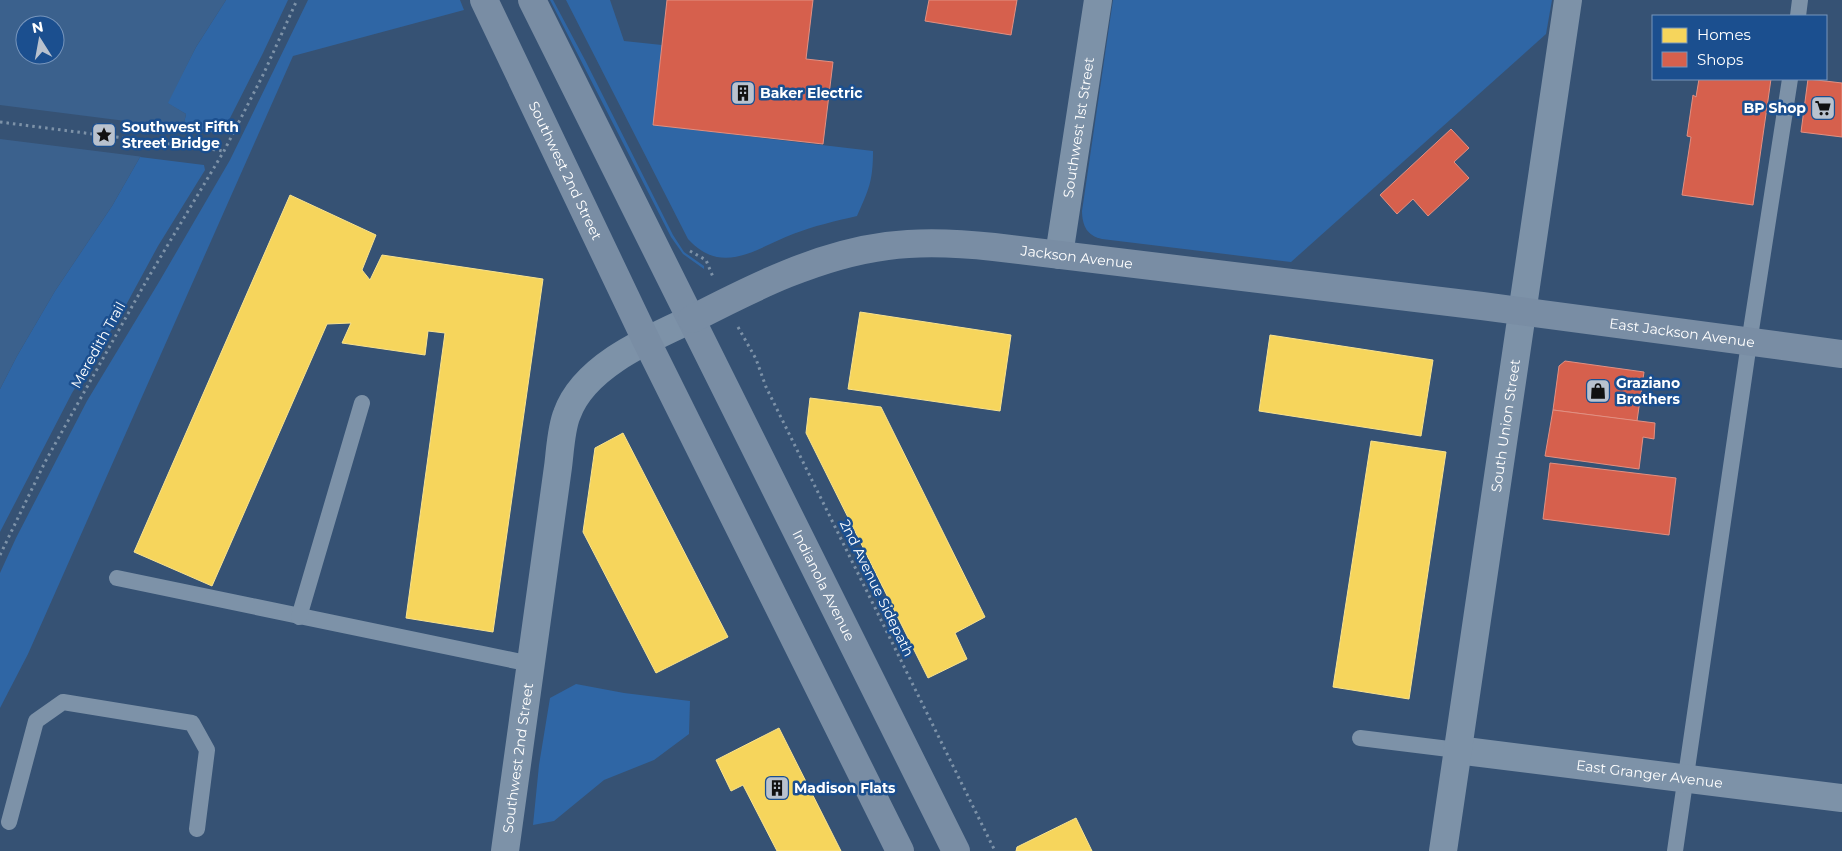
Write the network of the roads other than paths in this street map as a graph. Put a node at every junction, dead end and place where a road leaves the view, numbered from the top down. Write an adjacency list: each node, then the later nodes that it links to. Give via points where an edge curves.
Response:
1 (484, 0): 11 (main road, Southwest 2nd Street)
2 (532, 0): 10 (main road)
3 (1098, 0): 8 (street, Southwest 1st Street)
4 (1568, 0): 9 (street, South Union Street)
5 (1800, 0): 6 (lane)
6 (1798, 15)
7 (1790, 80): 12 (lane)
8 (1059, 255): 9 (main road, Jackson Avenue); 10 (main road, Jackson Avenue, via 941,243 888,246 860,251 781,276)
9 (1523, 312): 12 (main road, East Jackson Avenue); 19 (street, South Union Street)
10 (692, 320): 11 (street, Jackson Avenue); 26 (main road, Indianola Avenue)
11 (646, 340): 17 (street, Southwest 2nd Street, via 583,384 566,414); 25 (main road)
12 (1750, 343): 13 (main road, East Jackson Avenue); 20 (lane)
13 (1842, 354)
14 (362, 403): 16 (lane)
15 (117, 578): 16 (lane)
16 (299, 617): 17 (lane)
17 (532, 664): 24 (street, Southwest 2nd Street)
18 (1360, 738): 19 (lane)
19 (1457, 750): 20 (street, East Granger Avenue); 27 (street, South Union Street)
20 (1686, 779): 21 (street, East Granger Avenue); 28 (lane)
21 (1842, 798)
22 (9, 822): 23 (lane, via 36,721 62,702 192,724 207,750)
23 (197, 829)
24 (505, 851)
25 (900, 851)
26 (956, 851)
27 (1443, 851)
28 (1675, 851)

